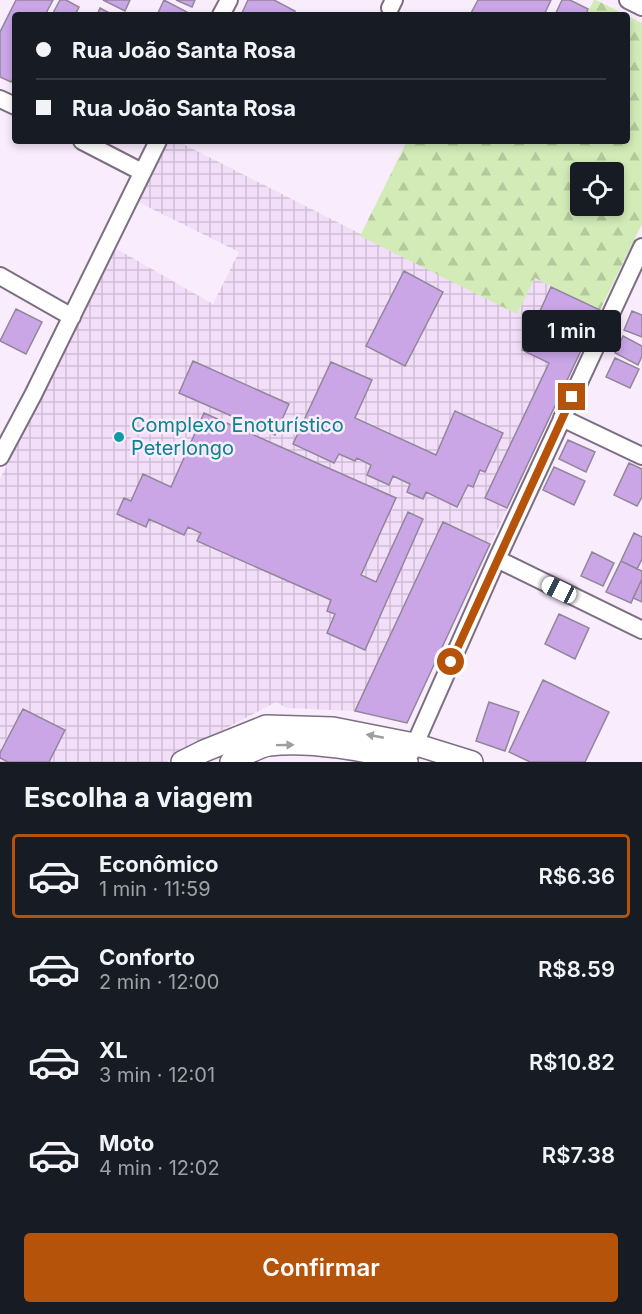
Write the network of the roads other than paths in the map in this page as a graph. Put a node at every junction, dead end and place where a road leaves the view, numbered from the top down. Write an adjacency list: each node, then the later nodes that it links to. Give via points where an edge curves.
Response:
1 (628, 0): 2 (street)
2 (642, 7)
3 (88, 144): 5 (street)
4 (156, 144): 5 (street)
5 (142, 172): 8 (street)
6 (642, 247): 9 (street)
7 (0, 276): 8 (street)
8 (72, 317): 11 (street)
9 (562, 418): 10 (street); 12 (street)
10 (642, 456)
11 (0, 457)
12 (497, 559): 13 (street); 14 (street)
13 (642, 630)
14 (409, 756): 15 (main road, one-way to 15, via 333,728 266,726); 16 (main road, one-way to 14, via 267,745); 17 (main road)
15 (182, 762)
16 (231, 762)
17 (472, 762)

